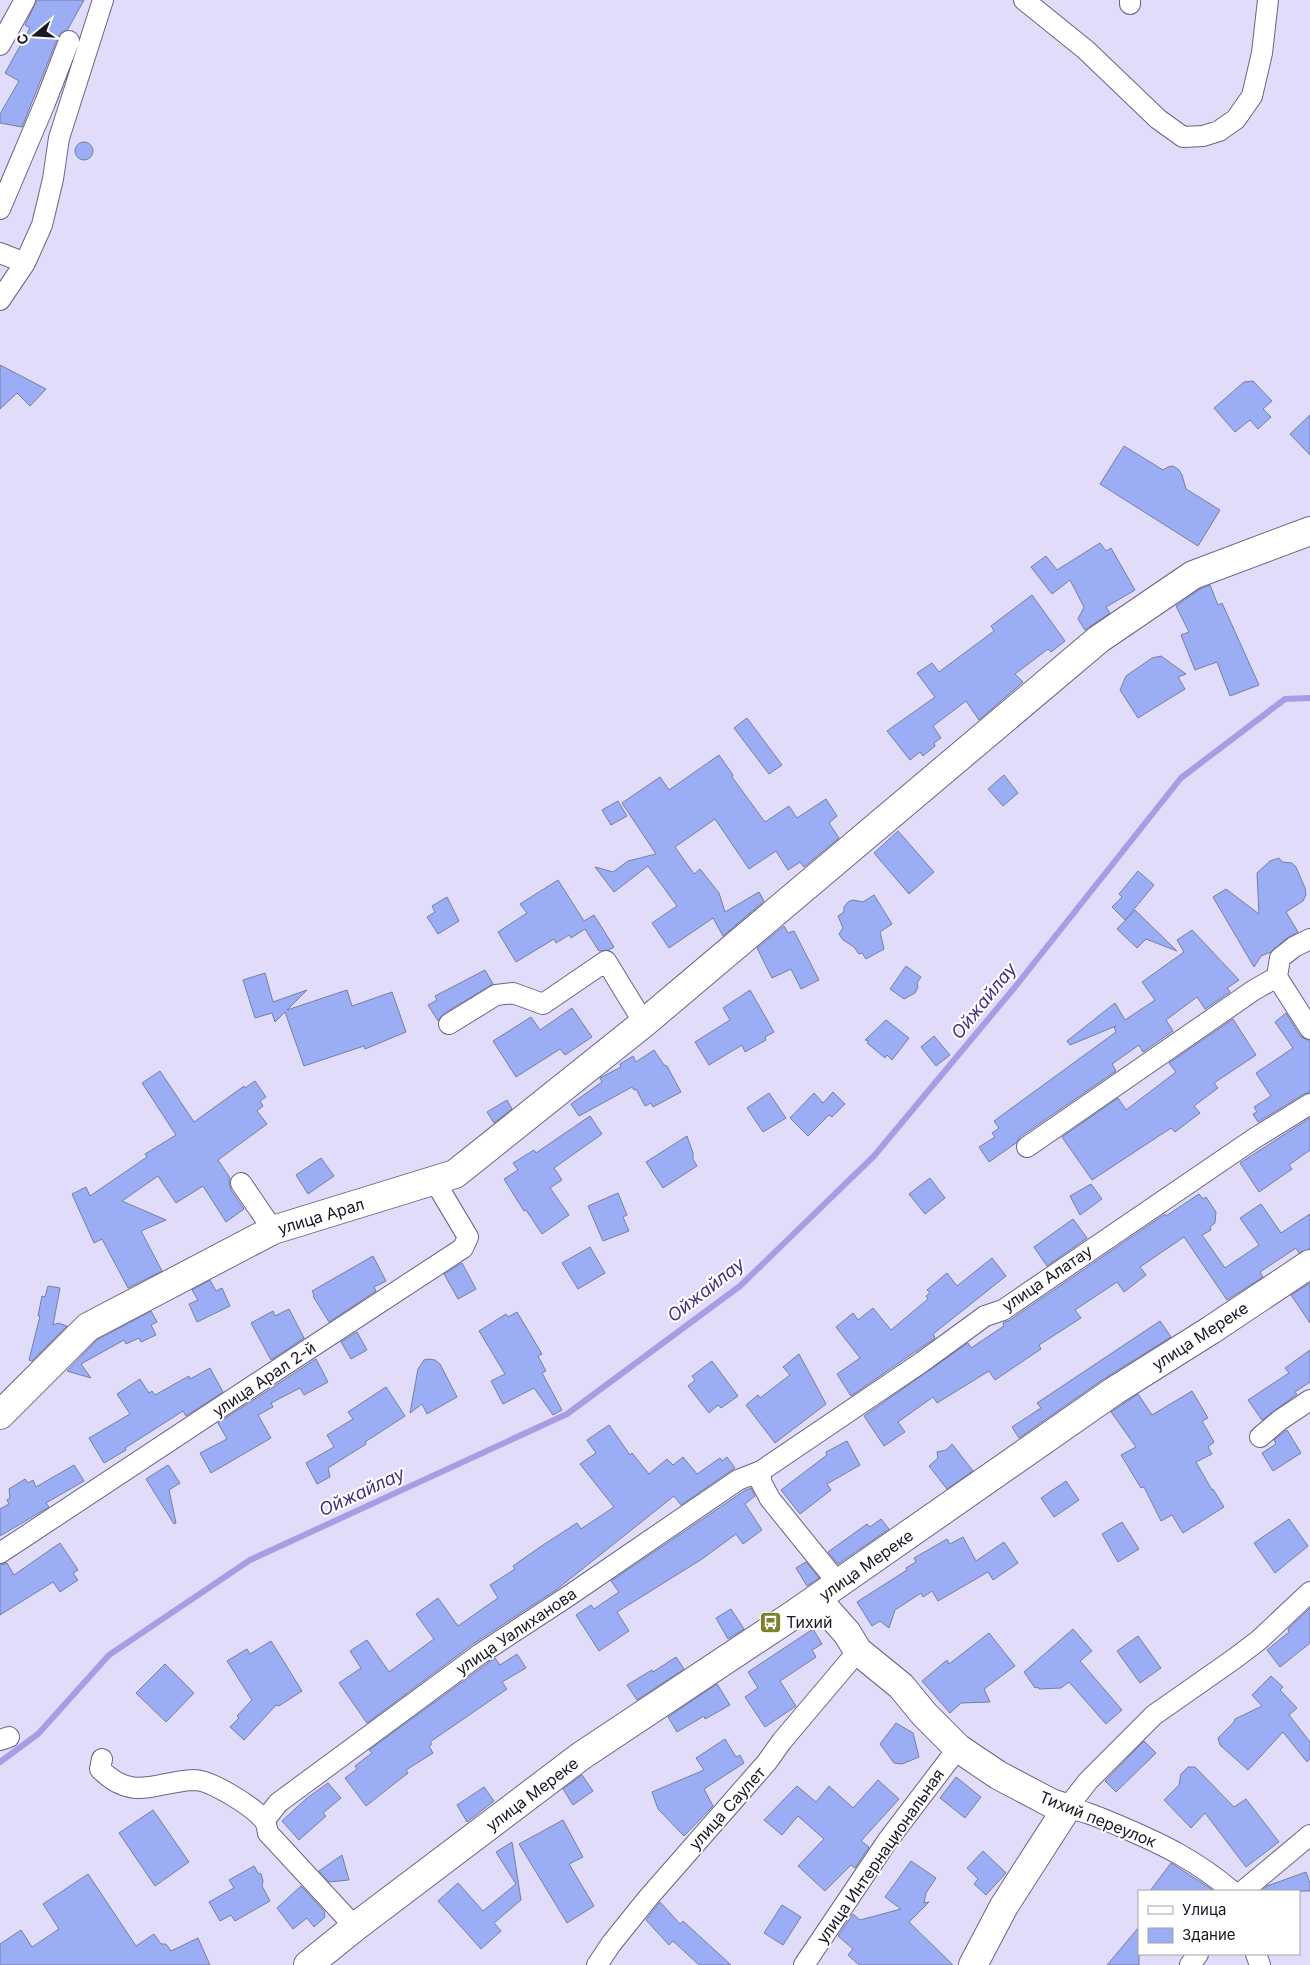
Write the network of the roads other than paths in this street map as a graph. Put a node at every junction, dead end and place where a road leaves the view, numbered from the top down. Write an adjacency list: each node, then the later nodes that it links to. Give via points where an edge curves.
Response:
1 (25, 0): 6 (street)
2 (103, 0): 9 (street, via 59,138 42,225)
3 (1024, 0): 4 (street, via 1184,137 1219,131 1236,119 1252,96 1262,53)
4 (1268, 0)
5 (69, 41): 7 (street)
6 (0, 45)
7 (0, 209)
8 (0, 253): 9 (street)
9 (25, 264): 10 (street)
10 (0, 300)
11 (1310, 531): 14 (street, улица Арал, via 1193,575 1099,639)
12 (1310, 939): 13 (street, via 1280,958)
13 (1277, 977): 16 (street); 18 (street)
14 (644, 1023): 15 (street, via 606,961 543,1004 513,993 496,996); 19 (street, улица Арал, via 455,1174)
15 (449, 1024)
16 (1310, 1030)
17 (1310, 1104): 26 (street, улица Алатау, via 1003,1310 985,1316)
18 (1027, 1147)
19 (434, 1180): 21 (street, улица Арал); 27 (street, улица Арал 2-й, via 468,1237 463,1248)
20 (241, 1183): 21 (street)
21 (273, 1230): 24 (street, улица Арал, via 88,1327)
22 (1310, 1264): 28 (street, улица Мереке, via 1114,1391)
23 (1310, 1400): 25 (street)
24 (0, 1415)
25 (1260, 1437)
26 (761, 1471): 28 (street, via 761,1482 770,1500); 35 (street, улица Уалиханова, via 738,1480 480,1654 278,1803)
27 (0, 1553)
28 (838, 1583): 30 (street, улица Мереке)
29 (1310, 1592): 34 (street, via 1240,1654 1154,1715)
30 (817, 1599): 31 (street, Тихий переулок); 39 (street, улица Мереке, via 581,1756)
31 (858, 1651): 32 (street, Тихий переулок, via 901,1686); 41 (street, улица Саулет, via 767,1762 648,1898)
32 (958, 1748): 34 (street, Тихий переулок, via 998,1775); 42 (street, улица Интернациональная, via 888,1840)
33 (102, 1759): 35 (street, via 100,1769 109,1779 122,1785 153,1788 195,1780 215,1786)
34 (1066, 1808): 37 (street, Тихий переулок, via 1082,1810 1168,1846 1200,1865); 43 (street, via 1004,1906)
35 (265, 1820): 39 (street, via 268,1834)
36 (1310, 1836): 38 (street)
37 (1231, 1890)
38 (1245, 1890)
39 (355, 1927): 40 (street, улица Мереке)
40 (308, 1965)
41 (597, 1965)
42 (804, 1965)
43 (973, 1965)

